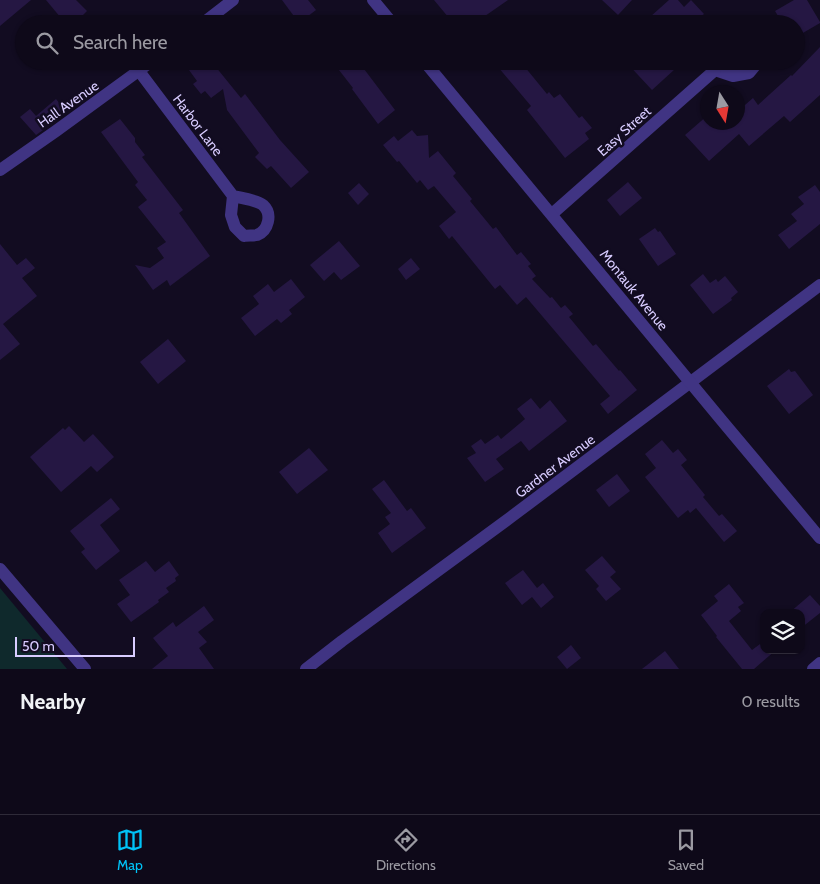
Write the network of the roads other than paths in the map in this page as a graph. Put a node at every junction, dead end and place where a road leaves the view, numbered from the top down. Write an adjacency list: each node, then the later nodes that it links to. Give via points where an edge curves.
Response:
1 (233, 0): 3 (street)
2 (373, 0): 4 (street)
3 (214, 15)
4 (386, 15)
5 (432, 70): 12 (street, Montauk Avenue)
6 (710, 70): 12 (street, Easy Street)
7 (722, 70): 8 (street, Easy Street, via 733,76)
8 (751, 70)
9 (139, 71): 10 (street, Hall Avenue); 11 (street, Harbor Lane)
10 (0, 170)
11 (233, 196)
12 (552, 214): 14 (street, Montauk Avenue)
13 (820, 285): 14 (street, Gardner Avenue)
14 (690, 383): 15 (street, Montauk Avenue); 19 (street, Gardner Avenue)
15 (820, 538)
16 (0, 569): 18 (street)
17 (820, 663): 20 (street)
18 (84, 669)
19 (306, 669)
20 (813, 669)

